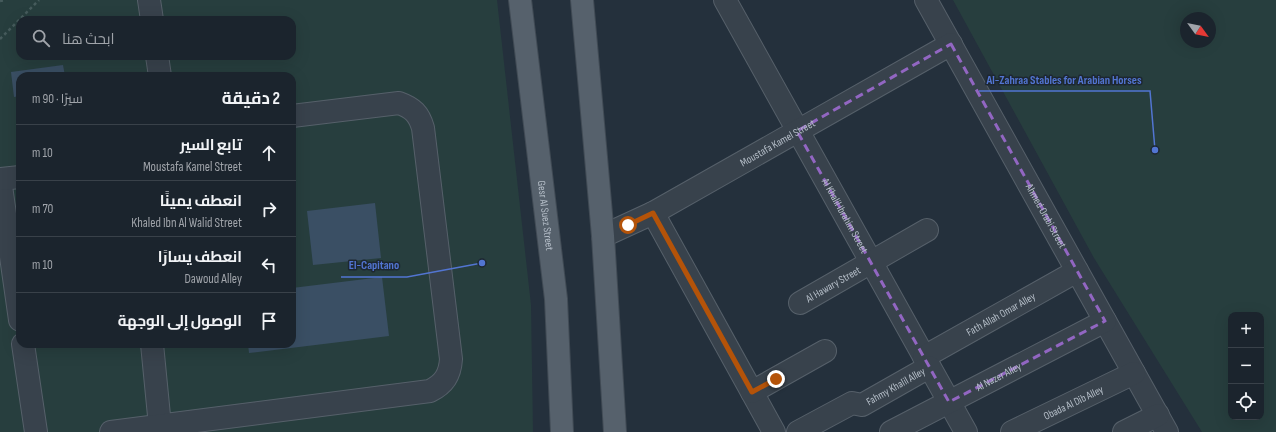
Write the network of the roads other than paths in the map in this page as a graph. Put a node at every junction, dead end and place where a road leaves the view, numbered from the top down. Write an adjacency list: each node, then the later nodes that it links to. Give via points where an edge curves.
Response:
1 (149, 0): 6 (street)
2 (520, 0): 33 (main road, Gesr Al Suez Street, via 556,299)
3 (582, 0): 16 (main road)
4 (725, 0): 11 (street, Al Khalil Ibrahim Street)
5 (926, 0): 7 (street, Ahmed Orabi Street)
6 (151, 16)
7 (950, 44): 11 (street, Moustafa Kamel Street); 18 (street, Ahmed Orabi Street)
8 (158, 60): 9 (street)
9 (159, 72)
10 (296, 116): 30 (street, via 399,103 411,107 420,116 451,369 439,387 430,392)
11 (797, 131): 14 (street, Moustafa Kamel Street); 17 (street, Al Khalil Ibrahim Street)
12 (16, 177): 13 (street)
13 (0, 179): 19 (street)
14 (653, 213): 16 (street, Moustafa Kamel Street); 27 (street)
15 (928, 230): 17 (street, Al Hawary Street)
16 (603, 236): 34 (main road)
17 (871, 263): 20 (street, Al Hawary Street); 25 (street, Al Khalil Ibrahim Street)
18 (1077, 271): 21 (street, Ahmed Orabi Street); 25 (street, Fath Allah Omar Alley)
19 (16, 292)
20 (800, 303)
21 (1105, 321): 26 (street, Ahmed Orabi Street); 28 (street, Al Nazer Alley)
22 (24, 348): 31 (street)
23 (152, 348): 30 (street)
24 (825, 351): 27 (street)
25 (926, 362): 28 (street, Al Khalil Ibrahim Street); 36 (street, Fahmy Khalil Alley, via 862,405 852,403)
26 (1134, 373): 29 (street, Ahmed Orabi Street); 39 (street, Obada Al Dib Alley)
27 (752, 392): 35 (street)
28 (949, 402): 37 (street, Al Nazer Alley); 38 (street, Al Khalil Ibrahim Street)
29 (1162, 423): 40 (street)
30 (160, 426): 32 (street)
31 (36, 432)
32 (111, 432)
33 (562, 432)
34 (615, 432)
35 (774, 432)
36 (798, 432)
37 (891, 432)
38 (966, 432)
39 (1012, 432)
40 (1124, 432)

